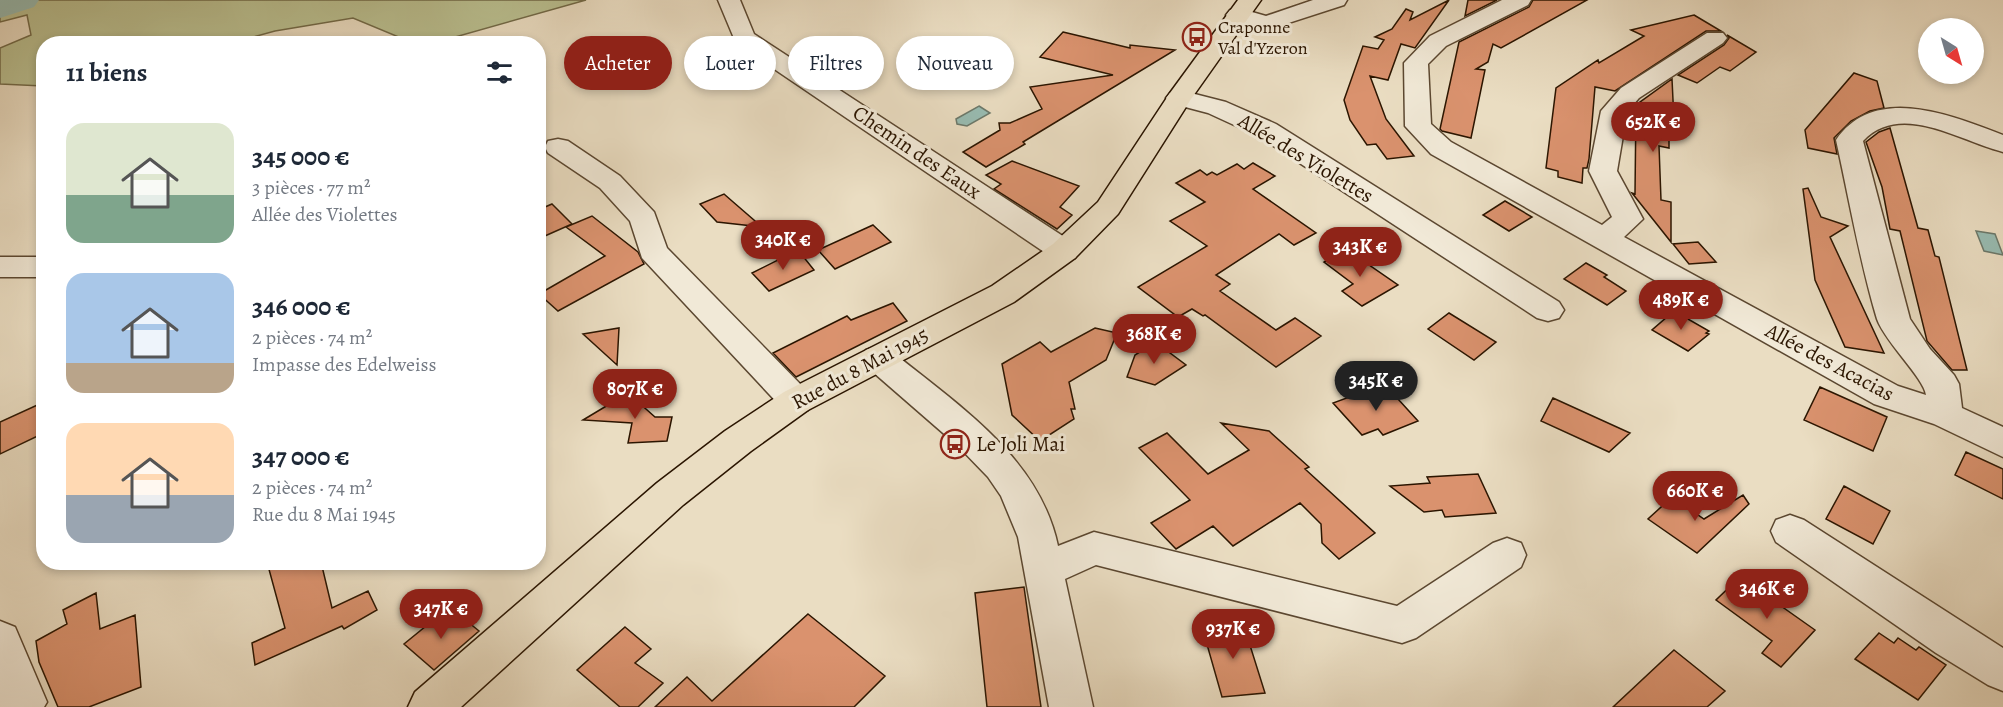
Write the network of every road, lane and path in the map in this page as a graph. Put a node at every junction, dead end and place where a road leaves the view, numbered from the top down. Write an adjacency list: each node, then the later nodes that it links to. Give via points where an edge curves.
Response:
1 (729, 0): 10 (street, Chemin des Eaux, via 744,38)
2 (1336, 0): 4 (street, via 1267,23)
3 (1520, 0): 9 (street, Allée des Acacias, via 1438,41 1416,63 1418,126 1442,148)
4 (1244, 8): 6 (main road, Rue du 8 Mai 1945)
5 (1714, 38): 9 (street, via 1630,93 1614,111 1603,171 1628,219)
6 (1179, 98): 10 (main road, Rue du 8 Mai 1945, via 1108,208); 13 (street, Allée des Violettes, via 1217,107 1267,130)
7 (2003, 144): 16 (street, via 1933,120 1894,115 1867,123 1849,140 1894,321 1942,384)
8 (558, 147): 15 (street, via 610,182 631,204 644,218 653,251)
9 (1604, 238): 16 (street, Allée des Acacias, via 1886,395)
10 (1064, 251): 14 (main road, Rue du 8 Mai 1945, via 1003,294)
11 (0, 267): 12 (street)
12 (36, 267)
13 (1548, 310)
14 (878, 358): 15 (main road, Rue du 8 Mai 1945); 20 (street, via 1001,467 1017,489 1037,537)
15 (796, 401): 24 (main road, Rue du 8 Mai 1945, via 670,494)
16 (1946, 415): 17 (street, Allée des Acacias)
17 (2003, 443)
18 (1790, 531): 22 (street)
19 (1507, 555): 20 (street, via 1402,625 1094,548)
20 (1043, 571): 25 (street)
21 (0, 640): 23 (street, via 26,702)
22 (2003, 671)
23 (16, 707)
24 (430, 707)
25 (1071, 707)

